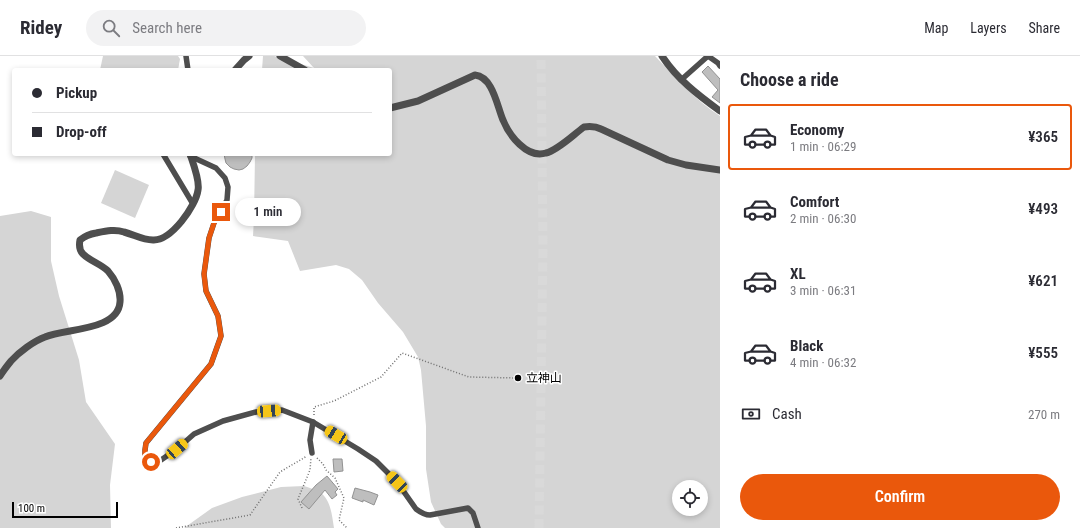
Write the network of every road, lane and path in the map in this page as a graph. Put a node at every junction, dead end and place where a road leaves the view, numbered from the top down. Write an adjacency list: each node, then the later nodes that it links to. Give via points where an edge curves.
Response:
1 (186, 56): 7 (street)
2 (280, 56): 9 (street)
3 (662, 56): 10 (street)
4 (708, 56): 6 (street); 10 (street)
5 (245, 57): 8 (street)
6 (720, 66)
7 (188, 68)
8 (237, 68)
9 (301, 68)
10 (681, 80): 12 (street)
11 (392, 108): 16 (street, via 418,101 475,75 486,80 504,122 521,146 530,152 540,155 548,153 584,127 590,126 668,160)
12 (720, 111)
13 (164, 156): 17 (street)
14 (190, 156): 17 (street, via 199,190)
15 (192, 156): 20 (street, via 216,168 225,178 228,187 228,200 214,223 209,238 204,274 206,291 218,316 221,336 211,364 146,443 145,456 151,462 161,460 194,434 223,420 256,412 282,410)
16 (720, 170)
17 (193, 204): 18 (street, via 172,233 161,239 142,239 114,230 84,236 79,247 82,254 108,271 116,284 120,302 118,311 111,319 99,325 47,336 33,343 11,361)
18 (0, 376)
19 (518, 378): 20 (path, via 469,377 402,353 381,377 334,401 314,407)
20 (314, 422): 21 (street, via 310,440); 25 (street, via 376,461 397,482 419,512 430,515 468,508 473,513)
21 (312, 453): 22 (path, via 310,470 298,499); 23 (path, via 280,472 250,514); 24 (path, via 335,478 344,498 339,520)
22 (302, 508)
23 (176, 528)
24 (347, 528)
25 (478, 528)

